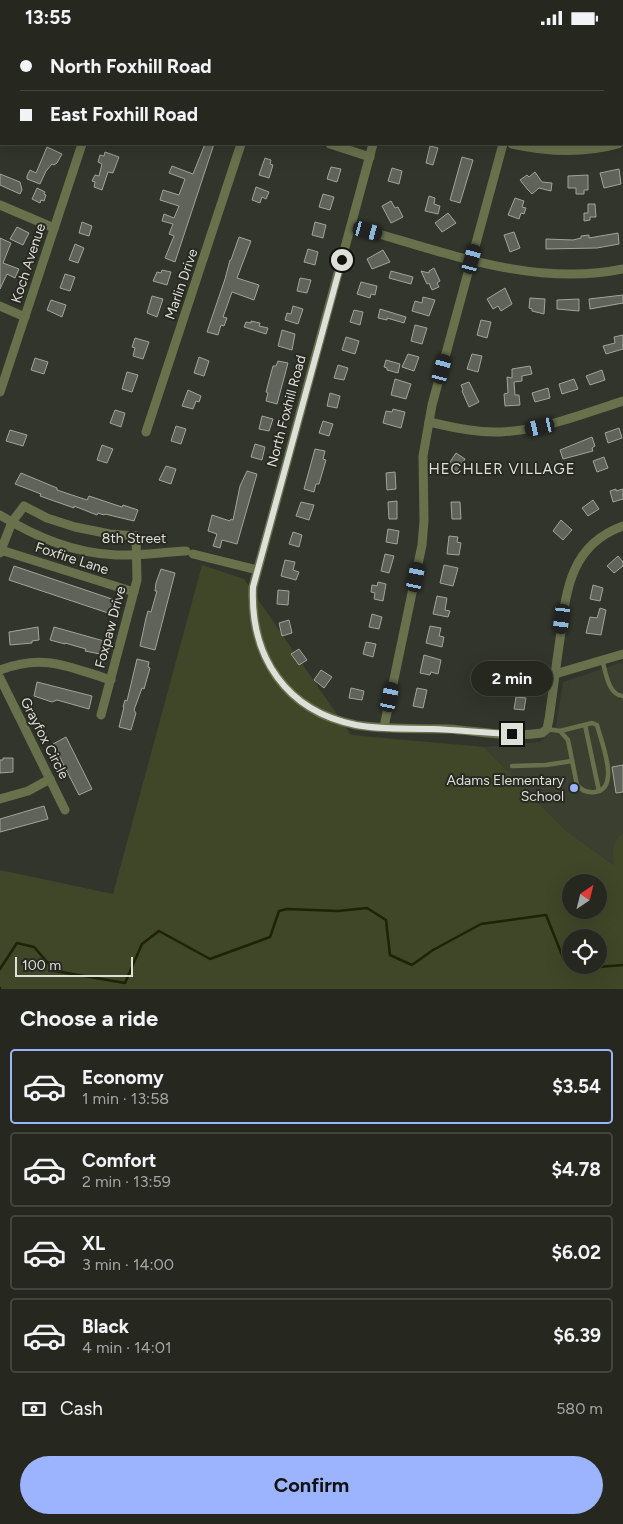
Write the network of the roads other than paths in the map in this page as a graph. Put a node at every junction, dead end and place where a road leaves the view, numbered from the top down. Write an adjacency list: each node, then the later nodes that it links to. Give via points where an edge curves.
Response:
1 (82, 145): 11 (street, Koch Avenue)
2 (241, 145): 19 (street, Marlin Drive)
3 (333, 145): 8 (street)
4 (373, 145): 8 (street, North Foxhill Road)
5 (504, 145): 12 (street)
6 (518, 145): 7 (street, via 555,151 591,150)
7 (614, 145)
8 (370, 157): 10 (street, North Foxhill Road)
9 (0, 205): 11 (street)
10 (351, 226): 12 (street); 25 (street, North Foxhill Road)
11 (54, 228): 15 (street, Koch Avenue)
12 (472, 259): 13 (street, via 540,273); 18 (street)
13 (623, 269)
14 (0, 306): 15 (street)
15 (24, 317): 16 (street, Koch Avenue)
16 (0, 392)
17 (623, 401): 18 (street, via 520,430 474,431)
18 (429, 422): 36 (street, via 423,456 422,545)
19 (146, 432)
20 (0, 515): 21 (street, 8th Street)
21 (12, 522): 23 (street, 8th Street, via 73,548 104,554); 23 (street, via 24,506 75,527 134,535); 24 (street)
22 (623, 526): 30 (street, via 594,543 580,558 567,588)
23 (137, 550): 25 (street, 8th Street, via 190,553); 26 (street, Foxpaw Drive)
24 (1, 552): 26 (street, Foxfire Lane)
25 (257, 571): 36 (street, North Foxhill Road, via 252,603 258,640 272,671 295,697 318,713 357,725)
26 (134, 592): 32 (street, Foxpaw Drive)
27 (623, 654): 28 (street)
28 (602, 661): 30 (street); 33 (lane, via 612,690)
29 (0, 670): 32 (street, via 28,661 40,661)
30 (555, 674): 37 (street)
31 (0, 678): 41 (street, Grayfox Circle)
32 (110, 680): 34 (street, Foxpaw Drive)
33 (623, 696)
34 (101, 715)
35 (585, 725): 38 (lane); 42 (lane); 42 (lane, via 597,725 609,773 608,783)
36 (384, 727): 37 (street, North Foxhill Road, via 533,734)
37 (547, 729): 38 (lane)
38 (560, 731): 39 (lane, via 568,740)
39 (572, 761): 40 (lane); 42 (lane, via 577,785 587,792)
40 (512, 766)
41 (50, 779): 43 (street, via 28,791); 44 (street, Grayfox Circle)
42 (598, 791)
43 (0, 799)
44 (64, 810)

